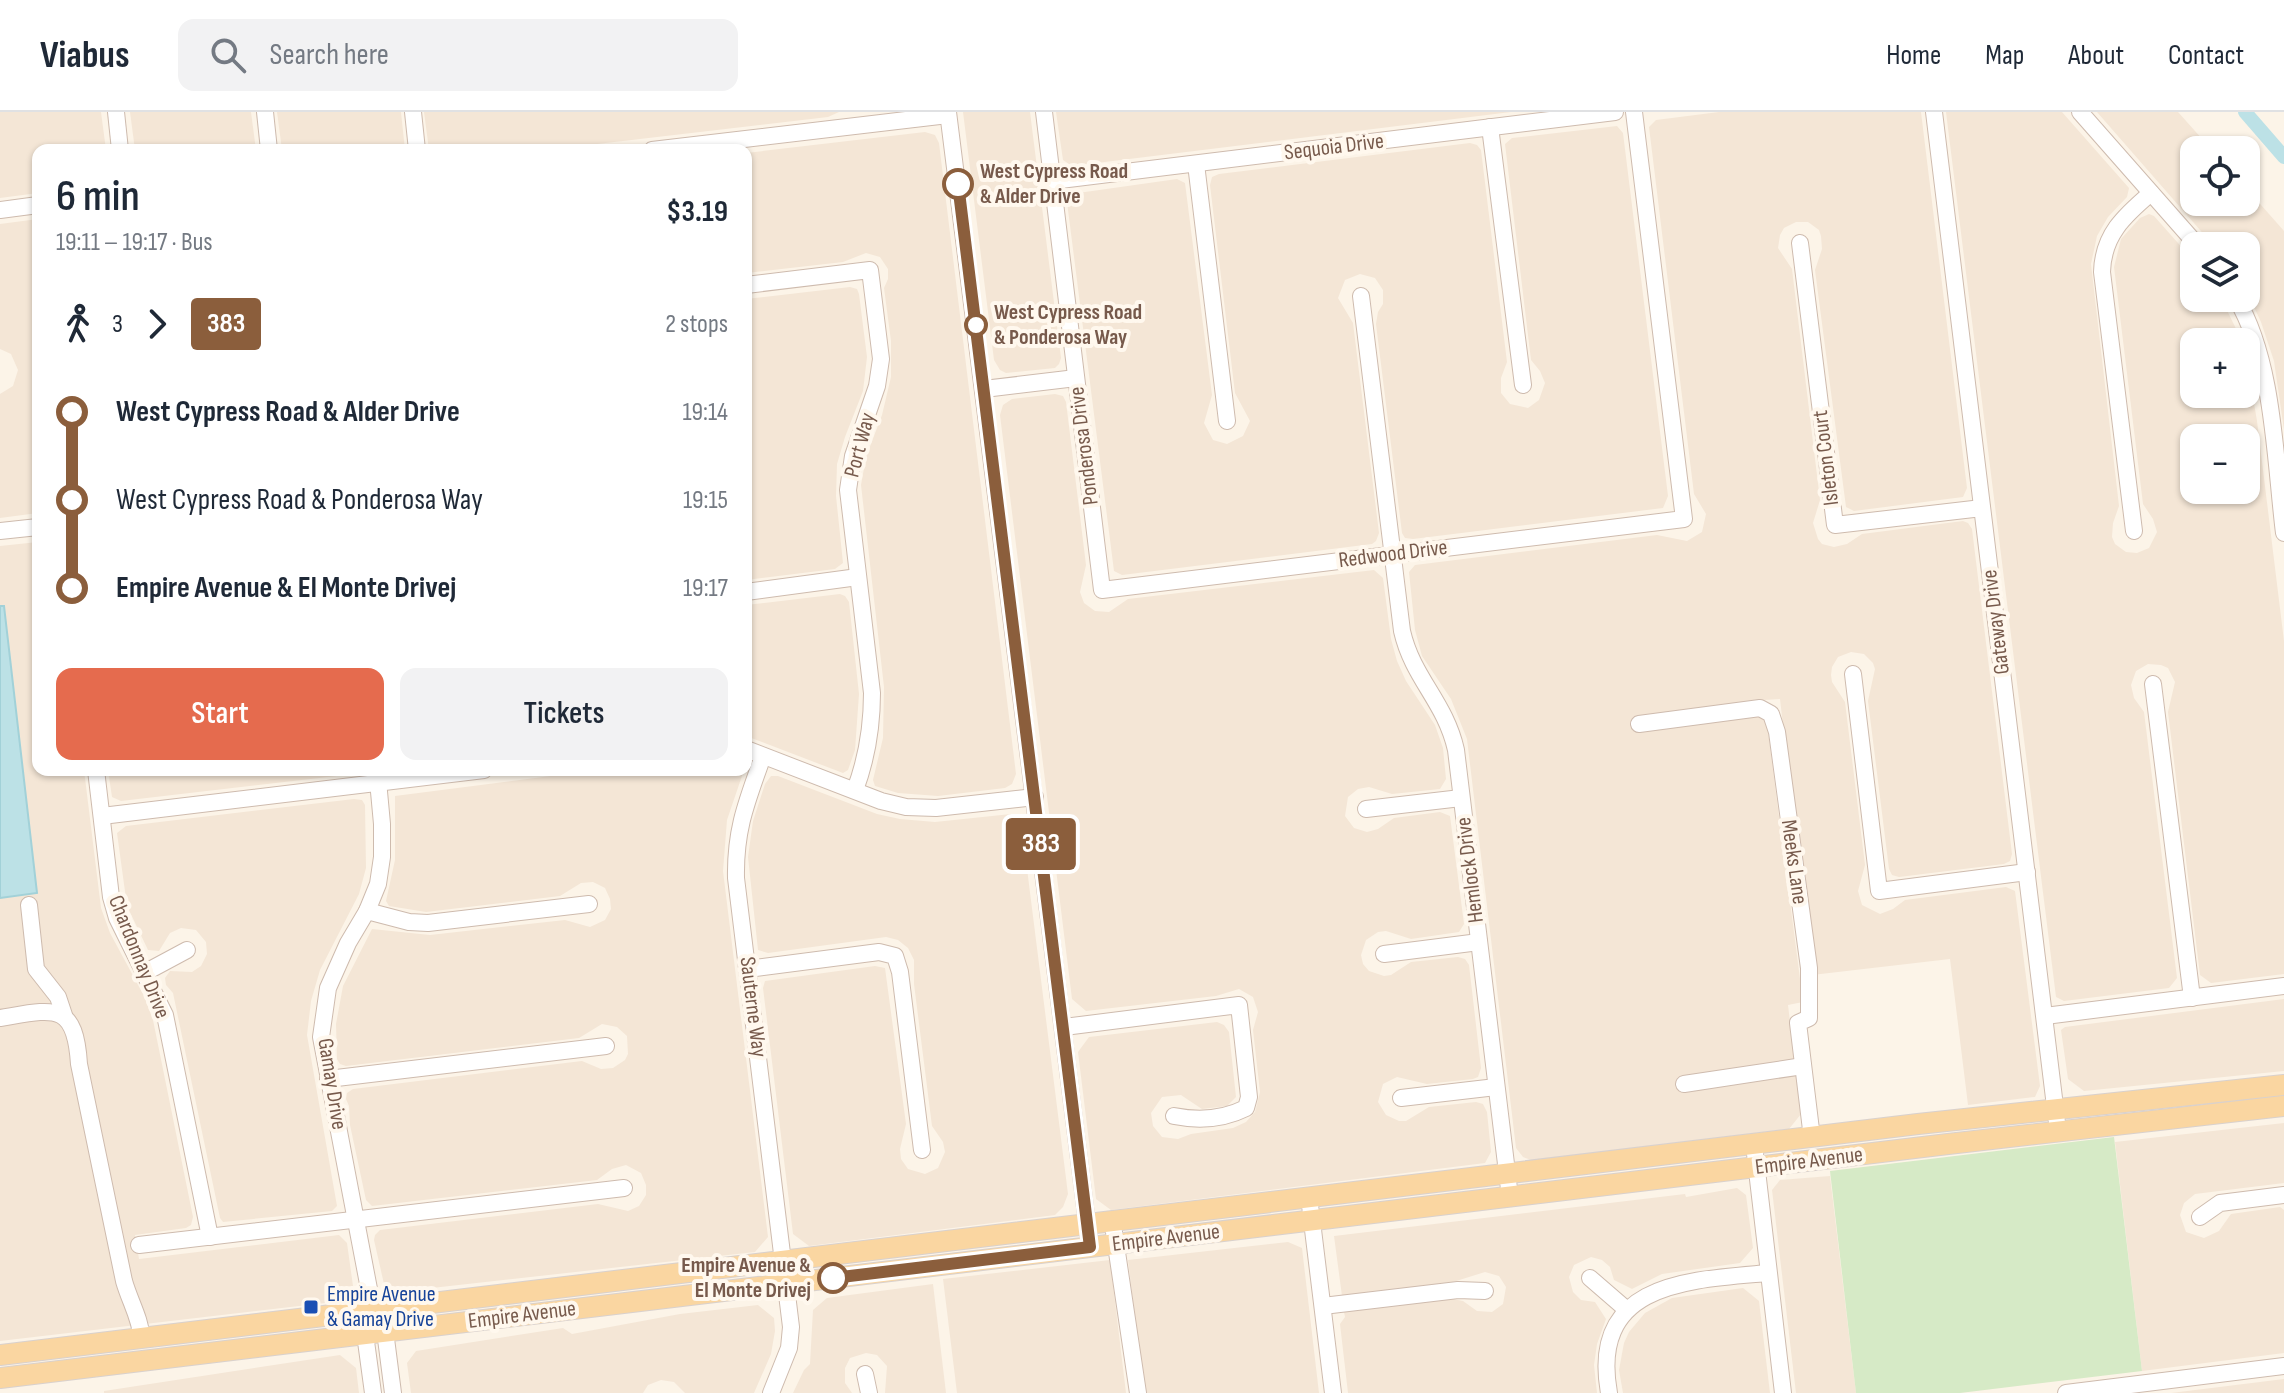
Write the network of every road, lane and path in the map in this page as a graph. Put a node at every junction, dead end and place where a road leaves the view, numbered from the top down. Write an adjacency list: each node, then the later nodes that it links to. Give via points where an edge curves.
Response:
1 (116, 112): 12 (street)
2 (265, 112): 13 (street)
3 (413, 112): 14 (street)
4 (1044, 112): 17 (street, Ponderosa Drive)
5 (1615, 112): 11 (street, Sequoia Drive)
6 (1634, 112): 35 (street, Redwood Drive, via 1684,519)
7 (1934, 112): 30 (street, Gateway Drive)
8 (2080, 112): 18 (street)
9 (948, 114): 10 (street); 28 (street)
10 (854, 119): 15 (street)
11 (1490, 127): 16 (street, Sequoia Drive); 27 (street)
12 (119, 144)
13 (268, 144)
14 (416, 144)
15 (691, 144)
16 (1196, 164): 17 (street, Sequoia Drive); 29 (street)
17 (1052, 181): 26 (street, Ponderosa Drive)
18 (2151, 193): 21 (street); 33 (street, via 2107,240 2102,272)
19 (32, 206): 20 (street)
20 (0, 210)
21 (2186, 232)
22 (1800, 243): 30 (street, Isleton Court, via 1835,525)
23 (752, 284): 36 (street, Port Way, via 870,270 881,359 848,490)
24 (1361, 296): 35 (street, Hemlock Drive)
25 (2243, 312): 34 (street, via 2261,361)
26 (1076, 378): 28 (street); 37 (street, Ponderosa Drive)
27 (1523, 385)
28 (984, 389): 47 (street)
29 (1227, 421)
30 (1982, 508): 51 (street, Gateway Drive)
31 (32, 528): 32 (street)
32 (0, 531)
33 (2134, 531)
34 (2284, 533)
35 (1393, 554): 37 (street, Redwood Drive); 48 (street, Hemlock Drive, via 1407,650 1447,717)
36 (858, 577): 38 (street); 46 (street, Port Way, via 872,719)
37 (1102, 590)
38 (752, 591)
39 (1853, 674): 51 (street, via 1879,891)
40 (2153, 684): 61 (street)
41 (1639, 724): 67 (street, Meeks Lane, via 1760,708 1771,714 1809,968 1809,1018 1798,1023)
42 (752, 751): 43 (street)
43 (763, 756): 46 (street); 58 (street, Sauterne Way, via 740,817 735,851)
44 (97, 776): 50 (street, Chardonnay Drive)
45 (377, 777): 50 (street); 54 (street, Gamay Drive, via 382,857)
46 (855, 790): 47 (street, via 919,808)
47 (1035, 797): 65 (street)
48 (1461, 798): 49 (street); 55 (street, Hemlock Drive)
49 (1366, 809)
50 (102, 816): 59 (street, Chardonnay Drive, via 111,897)
51 (2027, 872): 63 (street, Gateway Drive)
52 (589, 904): 54 (street, via 428,923)
53 (29, 905): 62 (street, via 36,969 58,997)
54 (367, 911): 68 (street, Gamay Drive, via 328,988 321,1037)
55 (1479, 942): 57 (street); 71 (street, Hemlock Drive)
56 (187, 950): 59 (street)
57 (1384, 954)
58 (748, 969): 79 (street, via 879,952 895,956); 95 (street, Sauterne Way)
59 (146, 972): 91 (street, Chardonnay Drive, via 165,1015)
60 (2284, 986): 61 (street)
61 (2192, 998): 63 (street)
62 (64, 1015): 64 (street); 104 (street, via 78,1039 130,1303 138,1314)
63 (2045, 1016): 74 (street, Gateway Drive)
64 (0, 1018)
65 (1064, 1027): 75 (street, via 1239,1005 1246,1108 1218,1118); 90 (street)
66 (606, 1046): 68 (street)
67 (1803, 1066): 69 (street); 77 (street, Meeks Lane)
68 (328, 1079): 87 (street, Gamay Drive)
69 (1684, 1084)
70 (2284, 1085): 74 (main road, Empire Avenue)
71 (1496, 1087): 72 (street); 81 (street, Hemlock Drive)
72 (1401, 1098)
73 (2284, 1106): 76 (main road, Empire Avenue)
74 (2056, 1109): 76 (street, Gateway Drive); 77 (main road, Empire Avenue)
75 (1174, 1116)
76 (2058, 1131): 80 (main road, Empire Avenue)
77 (1812, 1138): 78 (main road, Empire Avenue)
78 (1754, 1145): 80 (street); 81 (main road, Empire Avenue)
79 (922, 1150)
80 (1756, 1168): 85 (main road, Empire Avenue); 96 (street)
81 (1507, 1175): 84 (main road, Empire Avenue); 85 (street, Hemlock Drive)
82 (624, 1188): 87 (street)
83 (2284, 1195): 86 (street, via 2220,1203)
84 (1309, 1197): 88 (street); 89 (main road, Empire Avenue)
85 (1510, 1197): 88 (main road, Empire Avenue)
86 (2200, 1217)
87 (357, 1220): 91 (street); 101 (street, Gamay Drive)
88 (1312, 1220): 92 (main road, Empire Avenue); 100 (street)
89 (1113, 1221): 90 (main road, Empire Avenue); 92 (street)
90 (1088, 1224): 94 (street); 95 (main road, Empire Avenue)
91 (210, 1237): 93 (street)
92 (1116, 1244): 94 (main road, Empire Avenue); 114 (street)
93 (139, 1245)
94 (1090, 1247): 98 (main road, Empire Avenue)
95 (784, 1262): 98 (street, Sauterne Way); 101 (main road, Empire Avenue)
96 (1768, 1273): 102 (street, via 1676,1284 1655,1290); 117 (street)
97 (1590, 1278): 102 (street)
98 (786, 1284): 103 (main road, Empire Avenue); 112 (street, Sauterne Way, via 789,1348)
99 (1485, 1291): 100 (street)
100 (1323, 1306): 115 (street)
101 (373, 1310): 103 (street); 104 (main road, Empire Avenue)
102 (1627, 1310): 116 (street, via 1608,1352)
103 (375, 1332): 107 (main road, Empire Avenue); 110 (street); 111 (street)
104 (136, 1339): 105 (main road, Empire Avenue); 107 (main road, via 135,1352 89,1358)
105 (0, 1355)
106 (2284, 1366): 118 (street)
107 (63, 1369): 109 (main road, Empire Avenue)
108 (865, 1374): 113 (street)
109 (0, 1378)
110 (373, 1393)
111 (393, 1393)
112 (771, 1393)
113 (869, 1393)
114 (1138, 1393)
115 (1333, 1393)
116 (1609, 1393)
117 (1783, 1393)
118 (2066, 1393)

